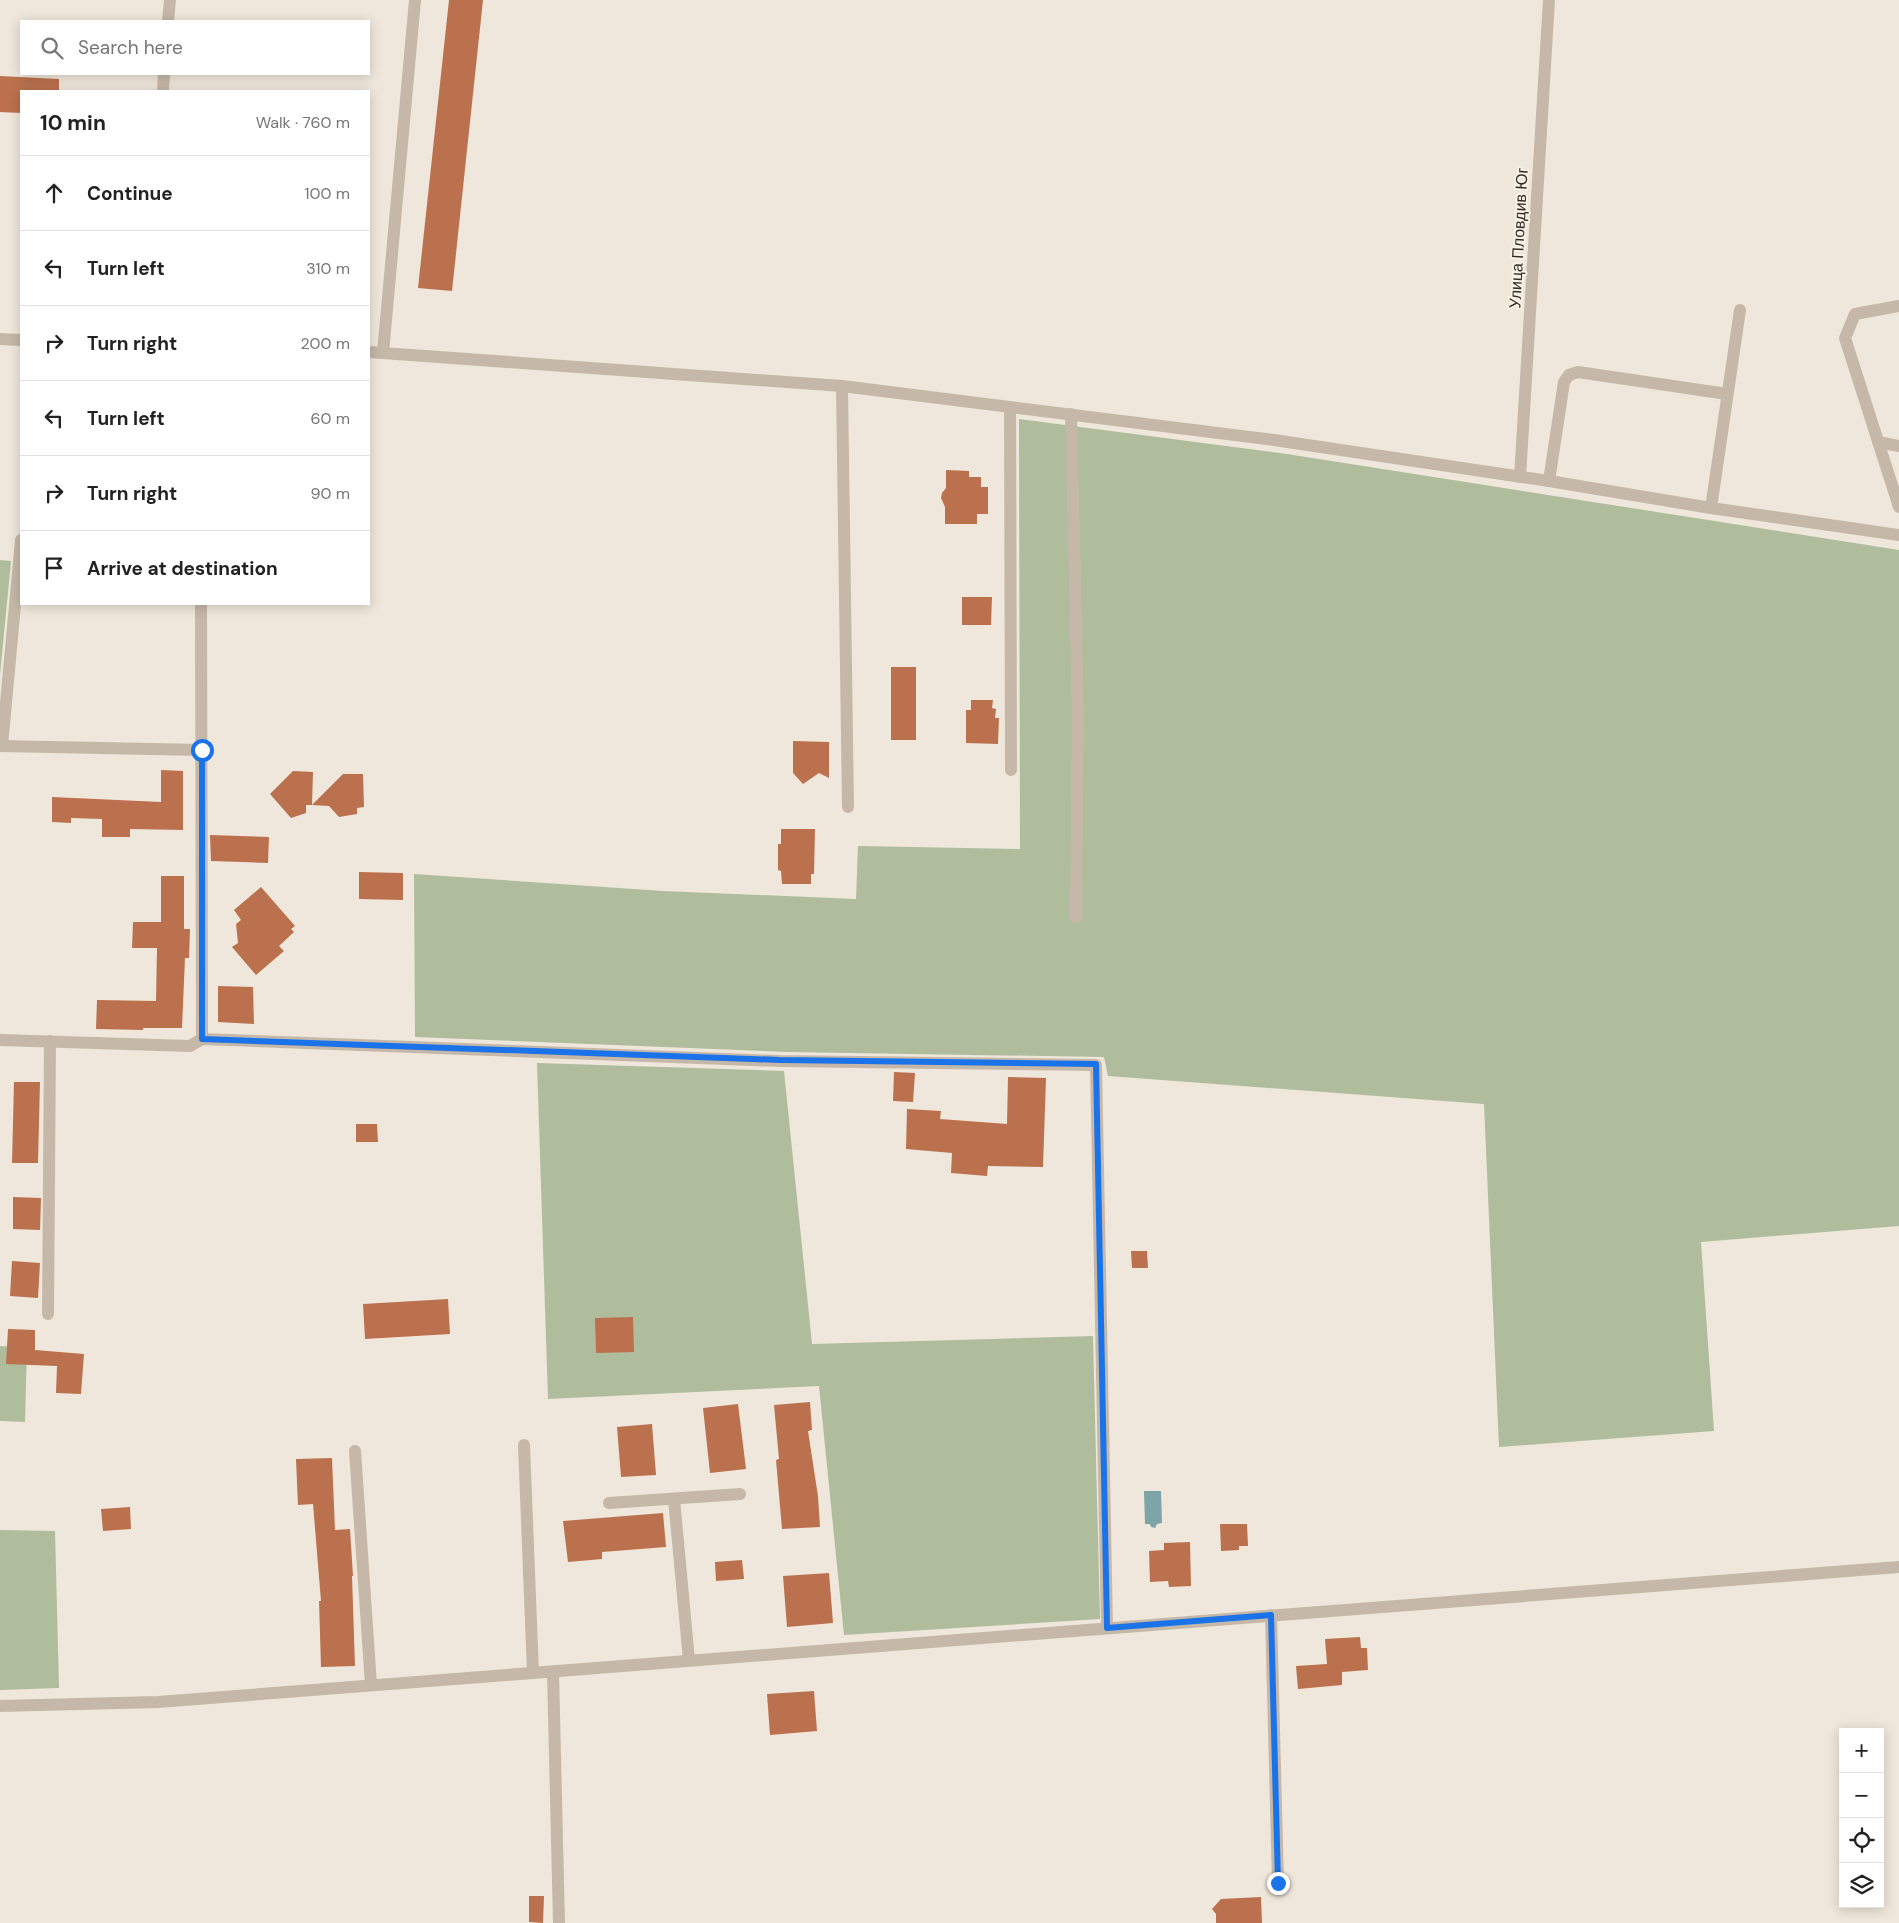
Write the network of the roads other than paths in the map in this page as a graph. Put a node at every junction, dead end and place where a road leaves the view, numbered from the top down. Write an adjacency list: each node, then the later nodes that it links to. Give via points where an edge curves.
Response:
1 (170, 0): 4 (street)
2 (415, 0): 12 (street)
3 (1549, 0): 19 (street, Улица Пловдив Юг)
4 (168, 20)
5 (164, 75): 6 (street)
6 (163, 90)
7 (1899, 306): 17 (street, via 1855,314 1845,338)
8 (1740, 310): 14 (street)
9 (0, 339): 10 (street)
10 (20, 340)
11 (370, 352): 12 (street)
12 (383, 353): 13 (street)
13 (842, 386): 15 (street); 29 (street)
14 (1727, 394): 20 (street, via 1578,372 1569,375 1564,382); 22 (street)
15 (1010, 407): 16 (street); 28 (street)
16 (1070, 414): 19 (street, via 1274,440); 30 (street, via 1078,715)
17 (1878, 442): 18 (street); 21 (street)
18 (1899, 446)
19 (1520, 477): 20 (street)
20 (1548, 481): 22 (street)
21 (1899, 507)
22 (1711, 508): 23 (street)
23 (1899, 535)
24 (20, 550): 26 (street)
25 (201, 605): 27 (street)
26 (1, 746): 27 (street)
27 (202, 750): 31 (street)
28 (1011, 770)
29 (848, 807)
30 (1076, 918)
31 (202, 1039): 33 (street, via 190,1046); 42 (street, via 770,1060 1096,1064)
32 (0, 1040): 33 (street)
33 (50, 1041): 34 (street)
34 (48, 1314)
35 (524, 1445): 45 (street)
36 (355, 1451): 46 (street)
37 (740, 1494): 38 (street)
38 (674, 1499): 39 (street); 43 (street)
39 (608, 1503)
40 (1899, 1567): 41 (street)
41 (1271, 1615): 42 (street); 48 (street)
42 (1107, 1628): 43 (street)
43 (689, 1660): 44 (street)
44 (553, 1672): 45 (street); 49 (street)
45 (533, 1673): 46 (street)
46 (371, 1685): 47 (street, via 158,1702)
47 (0, 1706)
48 (1278, 1883)
49 (559, 1923)

